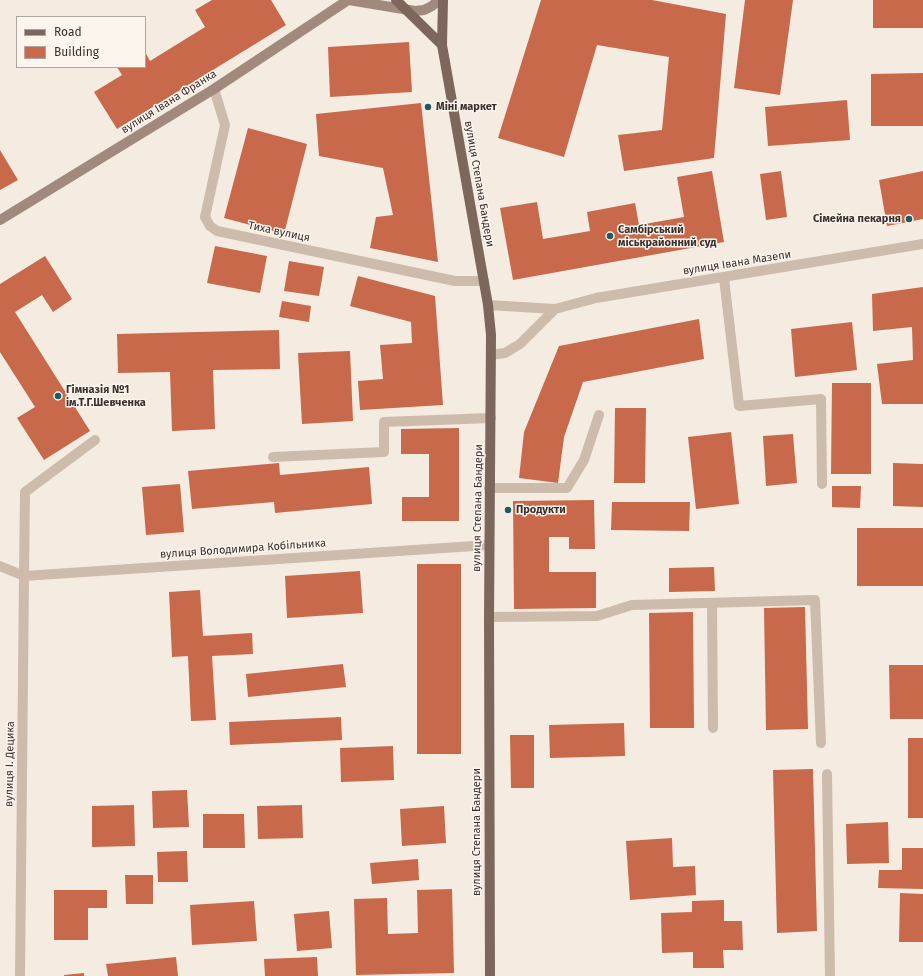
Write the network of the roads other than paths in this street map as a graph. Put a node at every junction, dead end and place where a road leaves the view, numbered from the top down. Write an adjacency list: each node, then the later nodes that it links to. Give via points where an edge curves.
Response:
1 (349, 0): 5 (main road, вулиця Івана Франка); 7 (main road, вулиця Івана Франка)
2 (396, 0): 5 (main road)
3 (438, 0): 5 (main road, вулиця Івана Франка, via 424,10)
4 (443, 0): 6 (main road, вулиця Степана Бандери)
5 (406, 9): 6 (main road)
6 (442, 45): 11 (main road, вулиця Степана Бандери)
7 (214, 89): 8 (main road, вулиця Івана Франка); 11 (street, Тиха вулиця, via 225,125 205,217 210,226 217,231 447,279)
8 (0, 220)
9 (923, 244): 10 (street, вулиця Івана Мазепи)
10 (724, 278): 13 (street, вулиця Івана Мазепи, via 596,298); 19 (street, via 739,406 821,399)
11 (484, 281): 12 (main road, вулиця Степана Бандери)
12 (488, 305): 13 (street, вулиця Івана Мазепи); 14 (main road, вулиця Степана Бандери)
13 (555, 309): 14 (street, вулиця Івана Мазепи, via 520,344 505,353)
14 (491, 355): 16 (main road, вулиця Степана Бандери)
15 (599, 415): 20 (street, via 584,460 567,488)
16 (491, 418): 18 (street, via 384,422 384,452); 20 (main road, вулиця Степана Бандери)
17 (95, 440): 23 (street, вулиця І. Децика, via 25,492)
18 (273, 458)
19 (822, 484)
20 (490, 488): 21 (main road, вулиця Степана Бандери)
21 (489, 545): 23 (street, вулиця Володимира Кобільника); 25 (main road, вулиця Степана Бандери)
22 (0, 566): 23 (street, вулиця Володимира Кобільника)
23 (24, 576): 29 (street, вулиця І. Децика)
24 (712, 603): 25 (street, via 632,605 597,616); 26 (street); 27 (street, via 815,600)
25 (489, 617): 30 (main road, вулиця Степана Бандери)
26 (713, 728)
27 (821, 743)
28 (827, 774): 31 (street)
29 (20, 976)
30 (490, 976)
31 (830, 976)

